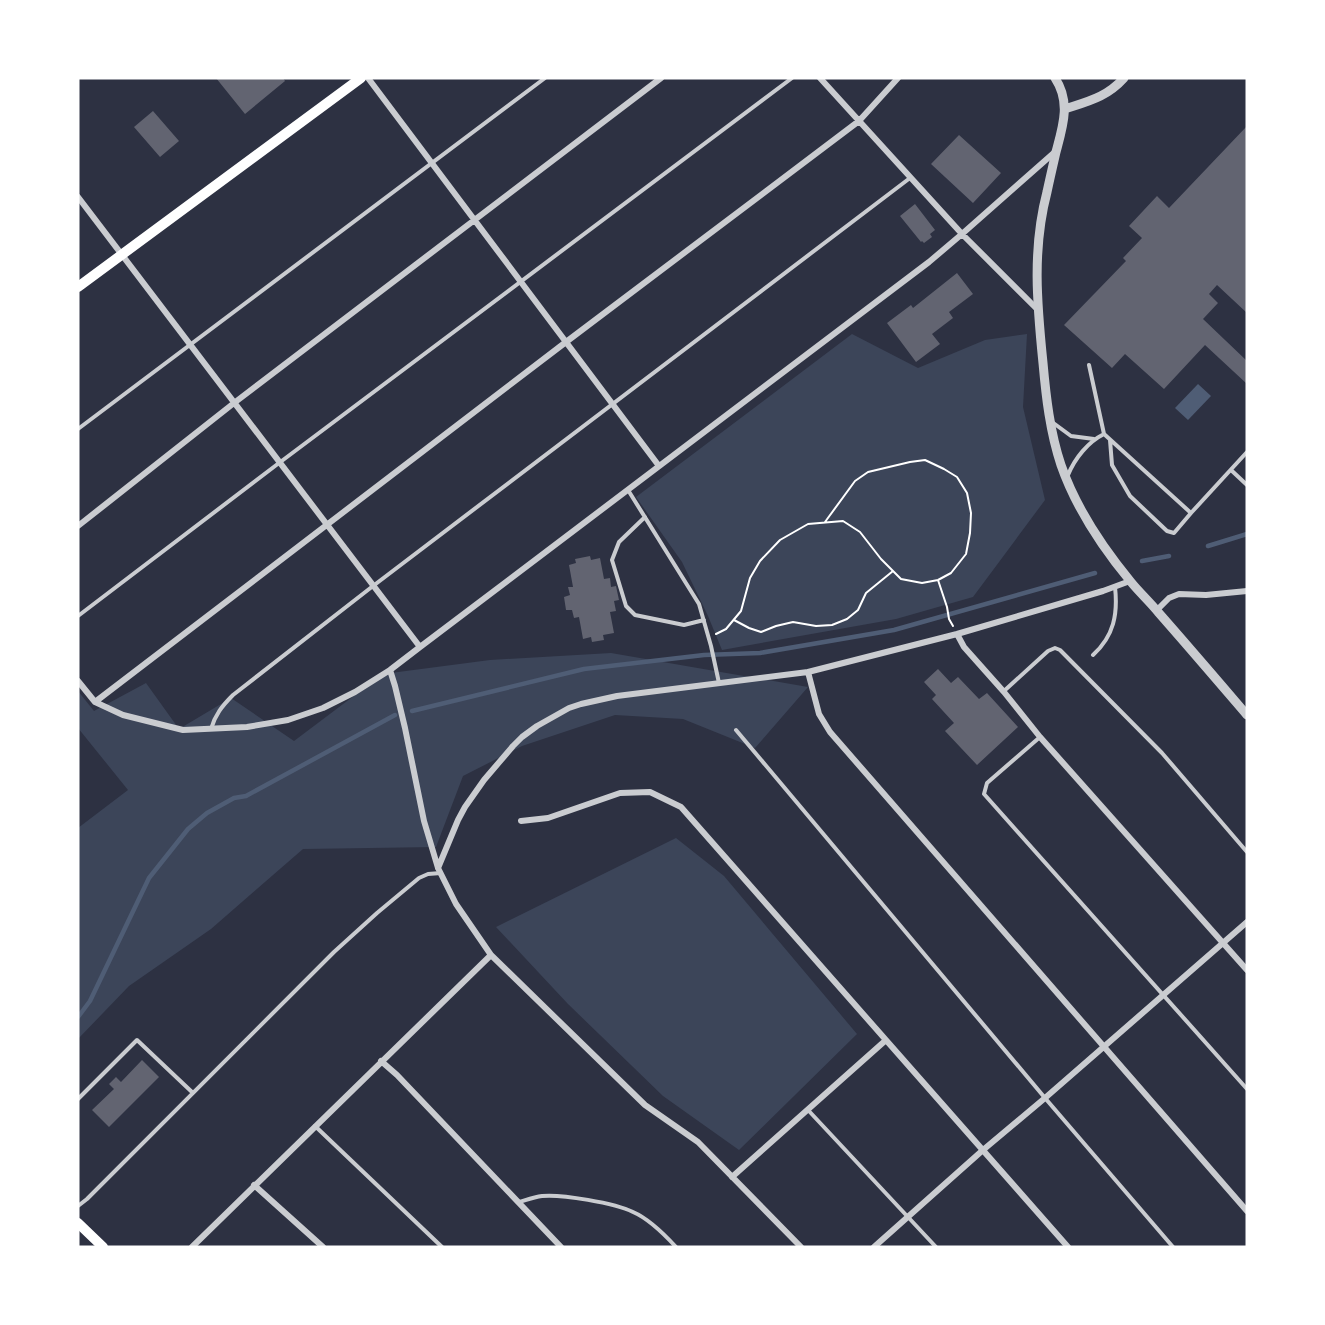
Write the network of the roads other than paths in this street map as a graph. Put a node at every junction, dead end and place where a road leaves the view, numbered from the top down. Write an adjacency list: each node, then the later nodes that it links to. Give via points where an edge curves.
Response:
1 (361, 78): 18 (main road)
2 (368, 78): 13 (street)
3 (545, 78): 13 (lane)
4 (661, 78): 16 (street)
5 (792, 78): 19 (lane)
6 (820, 78): 11 (street)
7 (898, 78): 11 (street)
8 (1055, 78): 10 (street)
9 (1124, 78): 10 (street, via 1105,95)
10 (1065, 109): 12 (street)
11 (859, 121): 14 (street); 22 (street)
12 (1057, 150): 17 (street); 21 (street, via 1037,242)
13 (432, 163): 16 (street); 23 (lane)
14 (910, 178): 17 (street); 26 (lane)
15 (78, 198): 18 (street)
16 (474, 220): 19 (street); 25 (street)
17 (962, 234): 21 (street); 34 (street)
18 (121, 255): 20 (main road); 23 (street)
19 (521, 281): 22 (street); 33 (lane)
20 (78, 287)
21 (1038, 310): 27 (street)
22 (566, 342): 26 (street); 41 (street)
23 (190, 345): 25 (street); 28 (lane)
24 (1089, 365): 29 (lane)
25 (234, 403): 33 (street); 42 (street)
26 (613, 404): 34 (street); 44 (lane)
27 (1050, 422): 30 (lane, via 1071,436); 36 (street)
28 (78, 429)
29 (1104, 434): 30 (lane); 31 (lane)
30 (1095, 439): 36 (lane, via 1077,458)
31 (1110, 440): 39 (lane); 39 (lane, via 1112,465 1130,496 1167,531 1174,533)
32 (1247, 452): 35 (lane)
33 (279, 463): 41 (street); 48 (lane)
34 (659, 466): 38 (street)
35 (1231, 470): 37 (lane); 39 (lane)
36 (1066, 478): 43 (street, via 1088,523)
37 (1247, 485)
38 (628, 490): 40 (lane); 51 (street)
39 (1191, 513)
40 (645, 517): 49 (lane, via 699,604); 49 (lane, via 619,542 612,560 626,606 635,615 684,625)
41 (326, 525): 44 (street); 58 (street)
42 (78, 526)
43 (1130, 581): 45 (street); 47 (street)
44 (373, 586): 51 (street); 60 (lane, via 233,695 214,718)
45 (1115, 586): 50 (street); 52 (lane, via 1115,620 1103,646)
46 (1247, 591): 47 (street, via 1179,594)
47 (1157, 610): 59 (street)
48 (78, 616)
49 (704, 620): 56 (lane)
50 (957, 634): 54 (street); 57 (street)
51 (420, 647): 53 (street)
52 (1093, 655)
53 (390, 670): 60 (street, via 355,692 307,714 247,727); 65 (street, via 424,821)
54 (808, 672): 56 (street); 72 (street, via 819,714 830,732)
55 (78, 681): 58 (street)
56 (719, 683): 65 (street, via 590,702 569,708 537,726 513,746 465,807)
57 (1004, 692): 62 (street); 64 (lane, via 1048,651 1060,650 1162,753)
58 (95, 702): 60 (street, via 123,716 183,730)
59 (1247, 715)
60 (210, 730)
61 (736, 730): 76 (lane)
62 (1040, 737): 67 (street); 70 (lane, via 987,783 984,794)
63 (521, 821): 71 (street, via 548,818 620,793 650,792 681,807)
64 (1247, 852)
65 (440, 871): 68 (street, via 456,904); 75 (lane, via 419,878 377,913)
66 (1247, 922): 67 (street)
67 (1223, 943): 69 (street); 70 (street)
68 (490, 955): 73 (street); 81 (street, via 645,1105 698,1142)
69 (1247, 970)
70 (1163, 994): 72 (street); 74 (lane)
71 (886, 1040): 78 (street); 80 (street)
72 (1104, 1047): 76 (street); 85 (street)
73 (381, 1061): 79 (street); 83 (street)
74 (1247, 1089)
75 (193, 1093): 77 (lane, via 137,1040); 84 (lane)
76 (1045, 1098): 80 (street); 98 (lane)
77 (78, 1099)
78 (808, 1110): 81 (street); 86 (lane)
79 (315, 1126): 82 (street); 91 (lane)
80 (983, 1150): 86 (street); 97 (street)
81 (732, 1177): 94 (street)
82 (254, 1185): 88 (street); 90 (street)
83 (518, 1202): 92 (street); 93 (lane, via 551,1196 624,1208 646,1219)
84 (78, 1206)
85 (1247, 1211)
86 (908, 1217): 95 (street); 96 (lane)
87 (78, 1223): 89 (main road)
88 (195, 1246)
89 (103, 1247)
90 (323, 1247)
91 (442, 1247)
92 (561, 1247)
93 (676, 1247)
94 (801, 1247)
95 (874, 1247)
96 (936, 1247)
97 (1068, 1247)
98 (1173, 1247)

